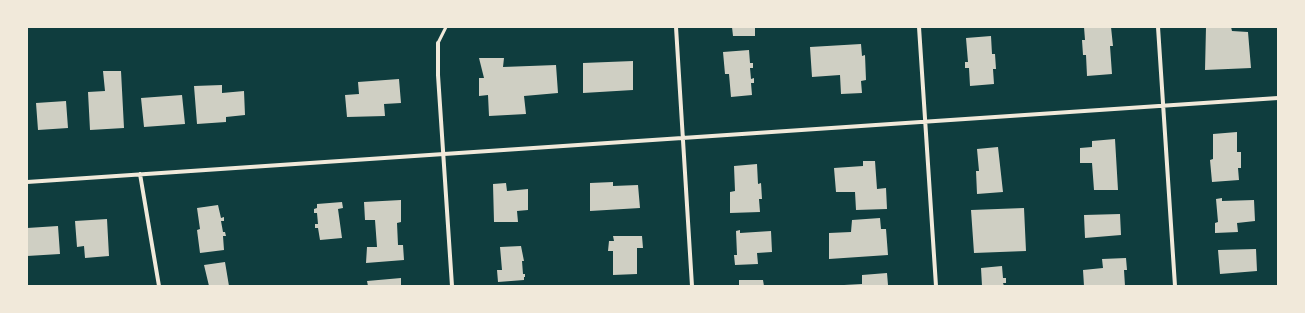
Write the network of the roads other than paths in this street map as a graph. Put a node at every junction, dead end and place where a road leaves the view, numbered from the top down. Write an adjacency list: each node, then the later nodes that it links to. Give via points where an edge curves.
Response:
1 (446, 27): 5 (lane)
2 (676, 27): 9 (street)
3 (919, 27): 8 (street)
4 (1158, 27): 7 (street)
5 (438, 43): 10 (street)
6 (1278, 98): 7 (street)
7 (1164, 106): 8 (street); 17 (street)
8 (925, 122): 9 (street); 16 (street)
9 (682, 138): 10 (street); 15 (street)
10 (443, 154): 11 (street); 14 (street)
11 (140, 174): 12 (street); 13 (street)
12 (27, 182)
13 (159, 286)
14 (452, 286)
15 (692, 286)
16 (936, 286)
17 (1175, 286)

